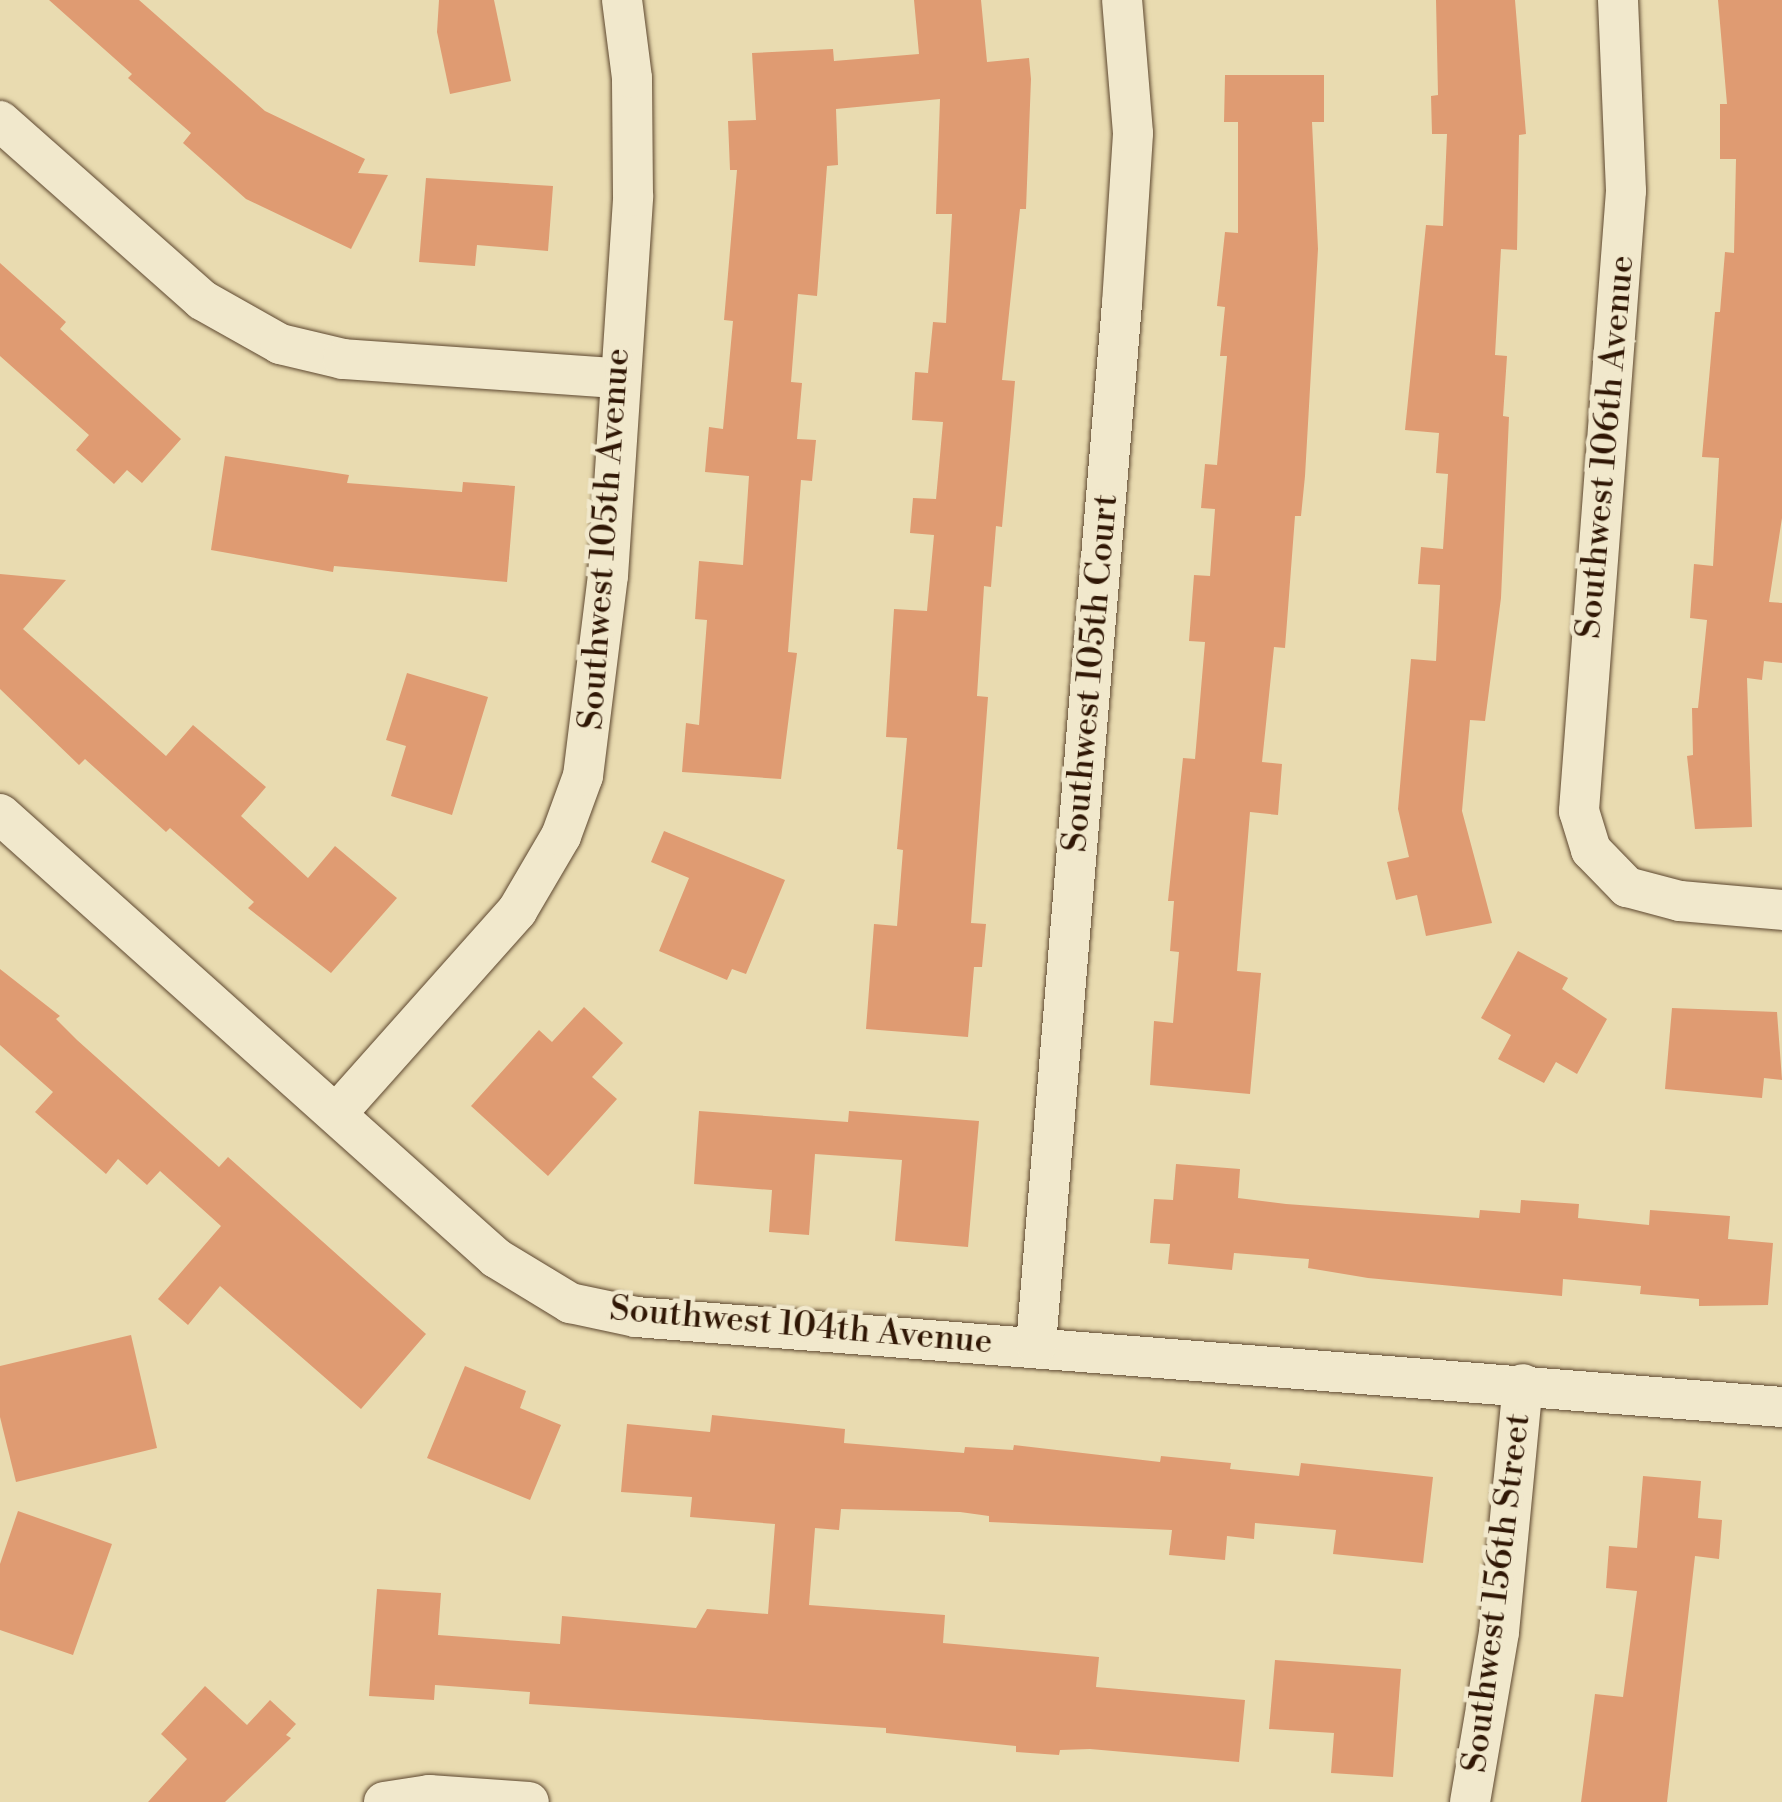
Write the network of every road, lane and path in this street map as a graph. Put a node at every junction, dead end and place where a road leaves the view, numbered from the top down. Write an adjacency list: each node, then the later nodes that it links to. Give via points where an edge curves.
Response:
1 (622, 0): 5 (street, Southwest 105th Avenue, via 634,127)
2 (1122, 0): 9 (street, Southwest 105th Court, via 1133,133 1126,246)
3 (1618, 0): 7 (street, Southwest 106th Avenue, via 1626,191 1578,789 1591,850 1617,882 1662,898)
4 (0, 120): 5 (street, via 202,300 280,344 343,359)
5 (617, 378): 8 (street, Southwest 105th Avenue, via 596,704 572,810 498,937)
6 (0, 814): 8 (street, Southwest 104th Avenue)
7 (1782, 910)
8 (337, 1113): 9 (street, Southwest 104th Avenue, via 496,1258 570,1303 636,1316)
9 (1036, 1345): 10 (street, Southwest 104th Avenue)
10 (1523, 1384): 11 (street, Southwest 104th Avenue); 14 (street, Southwest 156th Street, via 1499,1632)
11 (1782, 1407)
12 (389, 1801): 13 (street)
13 (529, 1802)
14 (1470, 1802)

